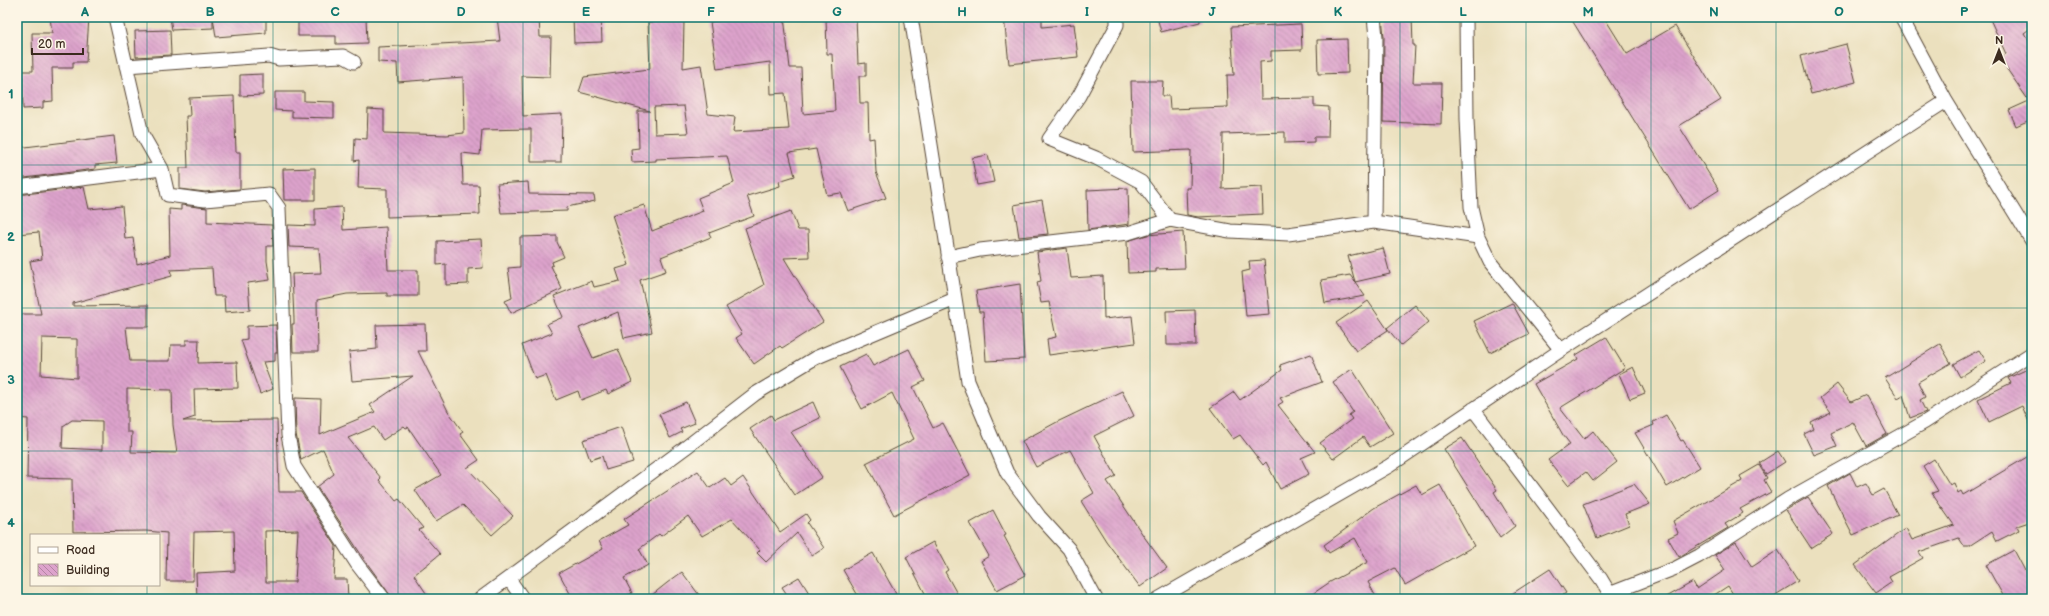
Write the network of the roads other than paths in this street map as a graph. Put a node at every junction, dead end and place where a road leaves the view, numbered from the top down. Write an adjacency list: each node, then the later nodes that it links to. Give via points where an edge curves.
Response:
1 (115, 17): 8 (street)
2 (911, 17): 16 (street)
3 (1117, 17): 12 (street, via 1117,25 1079,96 1049,139 1096,158 1141,182)
4 (1374, 17): 13 (street)
5 (1466, 17): 14 (street, via 1471,207)
6 (1901, 17): 9 (street)
7 (354, 62): 8 (street, via 343,56 279,59 269,56)
8 (126, 66): 10 (street, via 131,78 142,134)
9 (1946, 101): 15 (street); 18 (street)
10 (162, 169): 11 (street); 23 (street, via 168,195 205,200 269,194 279,208 288,435 294,466 356,564)
11 (17, 187)
12 (1170, 220): 13 (street, via 1230,231 1288,234); 16 (street, via 1128,233 980,250)
13 (1374, 222): 14 (street)
14 (1478, 237): 18 (street, via 1490,262)
15 (2032, 241)
16 (948, 257): 17 (street)
17 (955, 299): 21 (street, via 815,358 755,394); 26 (street, via 968,381 1007,473 1039,516 1069,550)
18 (1561, 350): 20 (street)
19 (2032, 353): 22 (street, via 1925,422 1788,498 1699,556)
20 (1473, 409): 22 (street, via 1601,579); 27 (street, via 1389,466)
21 (509, 579): 24 (street); 25 (street)
22 (1611, 596)
23 (384, 599)
24 (480, 599)
25 (523, 599)
26 (1096, 599)
27 (1158, 599)

